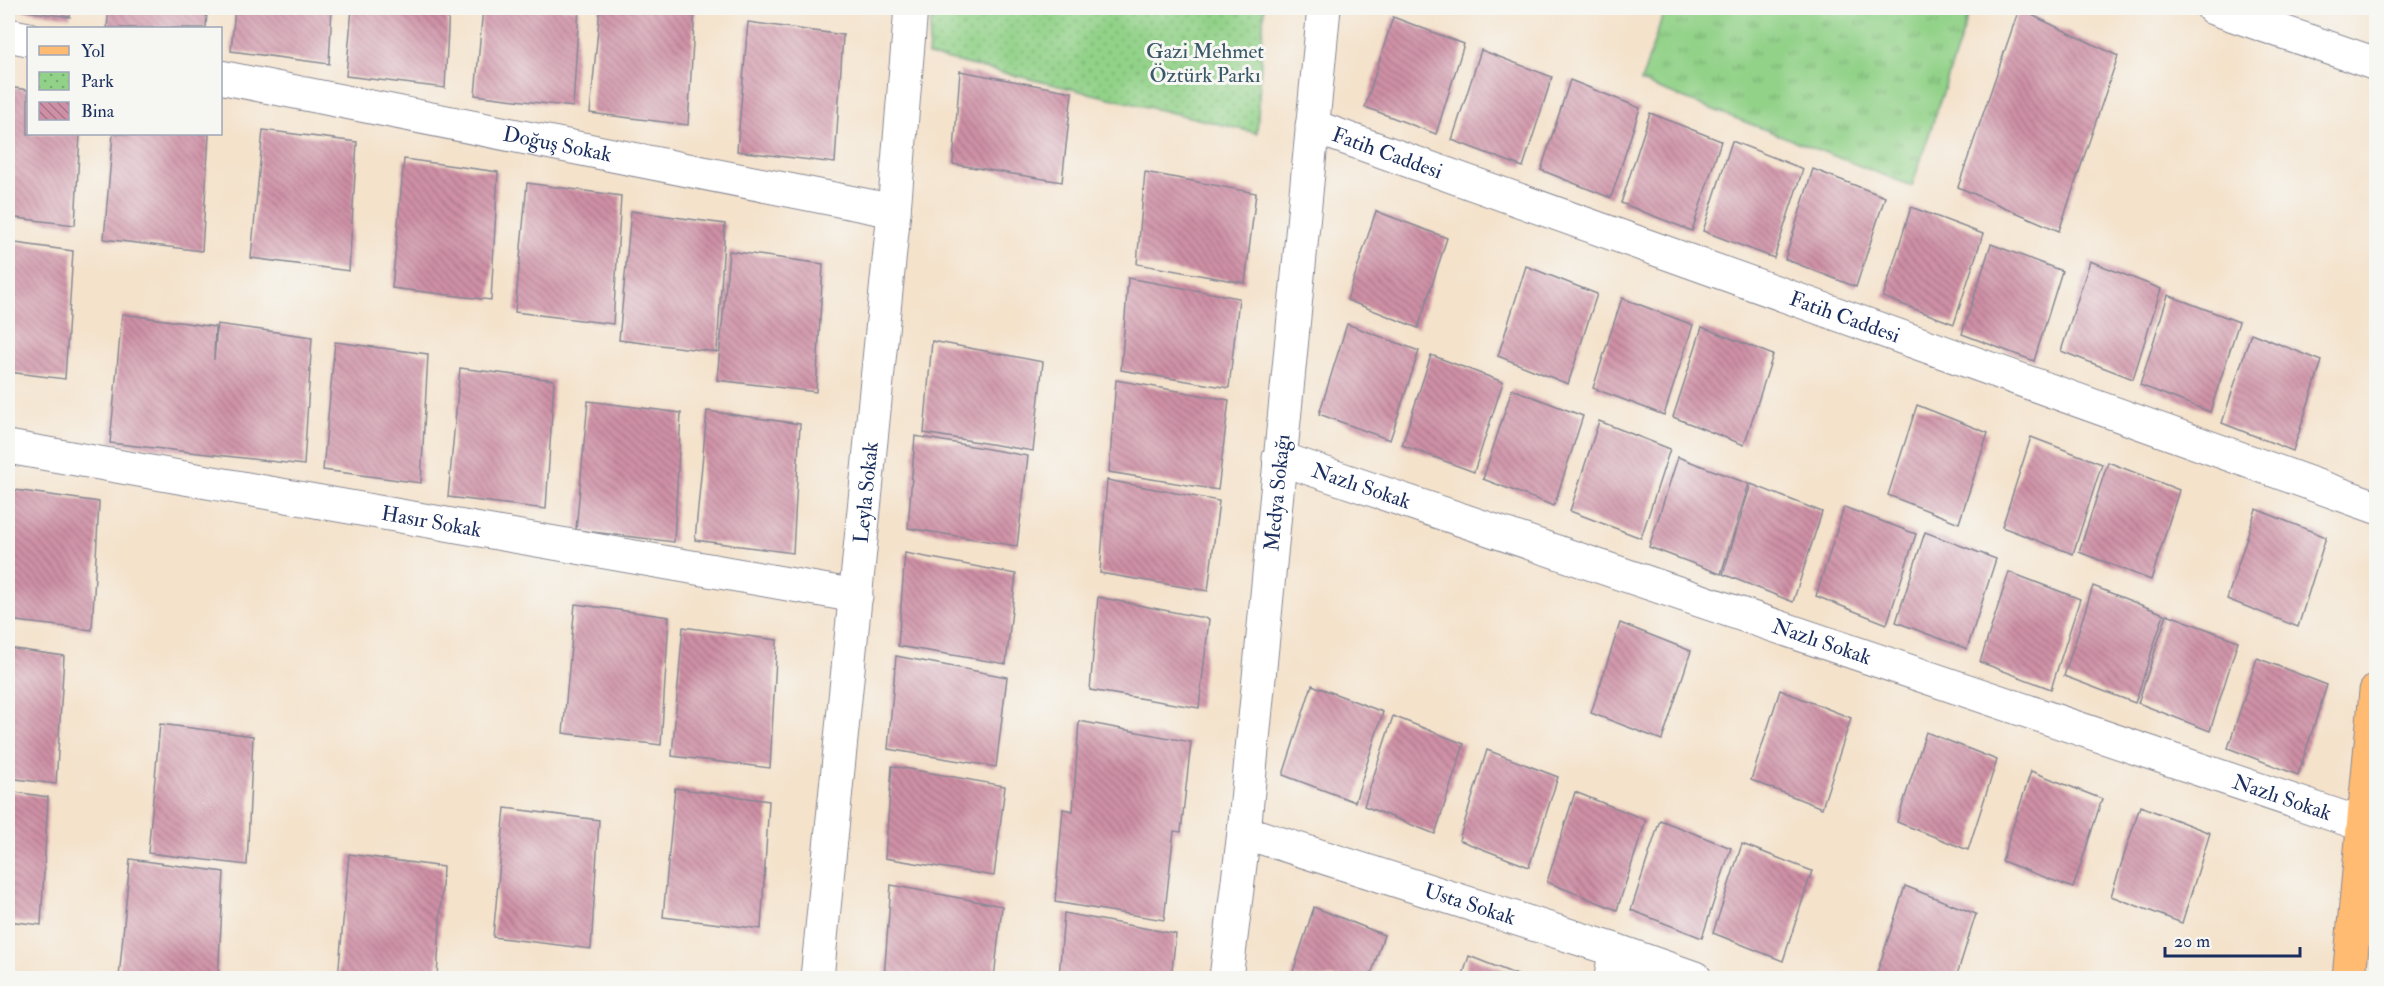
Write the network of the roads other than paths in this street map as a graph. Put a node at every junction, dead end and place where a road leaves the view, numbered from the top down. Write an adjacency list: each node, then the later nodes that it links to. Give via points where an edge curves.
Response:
1 (911, 8): 9 (street, Leyla Sokak)
2 (1324, 8): 8 (street, Medya Sokağı)
3 (2213, 8): 6 (street)
4 (8, 35): 5 (street)
5 (27, 39)
6 (2376, 63)
7 (222, 77): 9 (street, Doğuş Sokak)
8 (1312, 126): 11 (street, Medya Sokağı); 12 (street, Fatih Caddesi)
9 (894, 211): 13 (street, Leyla Sokak)
10 (8, 447): 13 (street, Hasır Sokak)
11 (1280, 458): 15 (street, Nazlı Sokak); 16 (street, Medya Sokağı)
12 (2376, 507)
13 (856, 596): 18 (street, Leyla Sokak)
14 (2376, 691): 15 (main road)
15 (2364, 825): 21 (main road)
16 (1244, 832): 17 (street, Usta Sokak); 19 (street, Medya Sokağı)
17 (1613, 964): 20 (street, Usta Sokak)
18 (817, 978)
19 (1226, 978)
20 (1695, 978)
21 (2349, 978)

